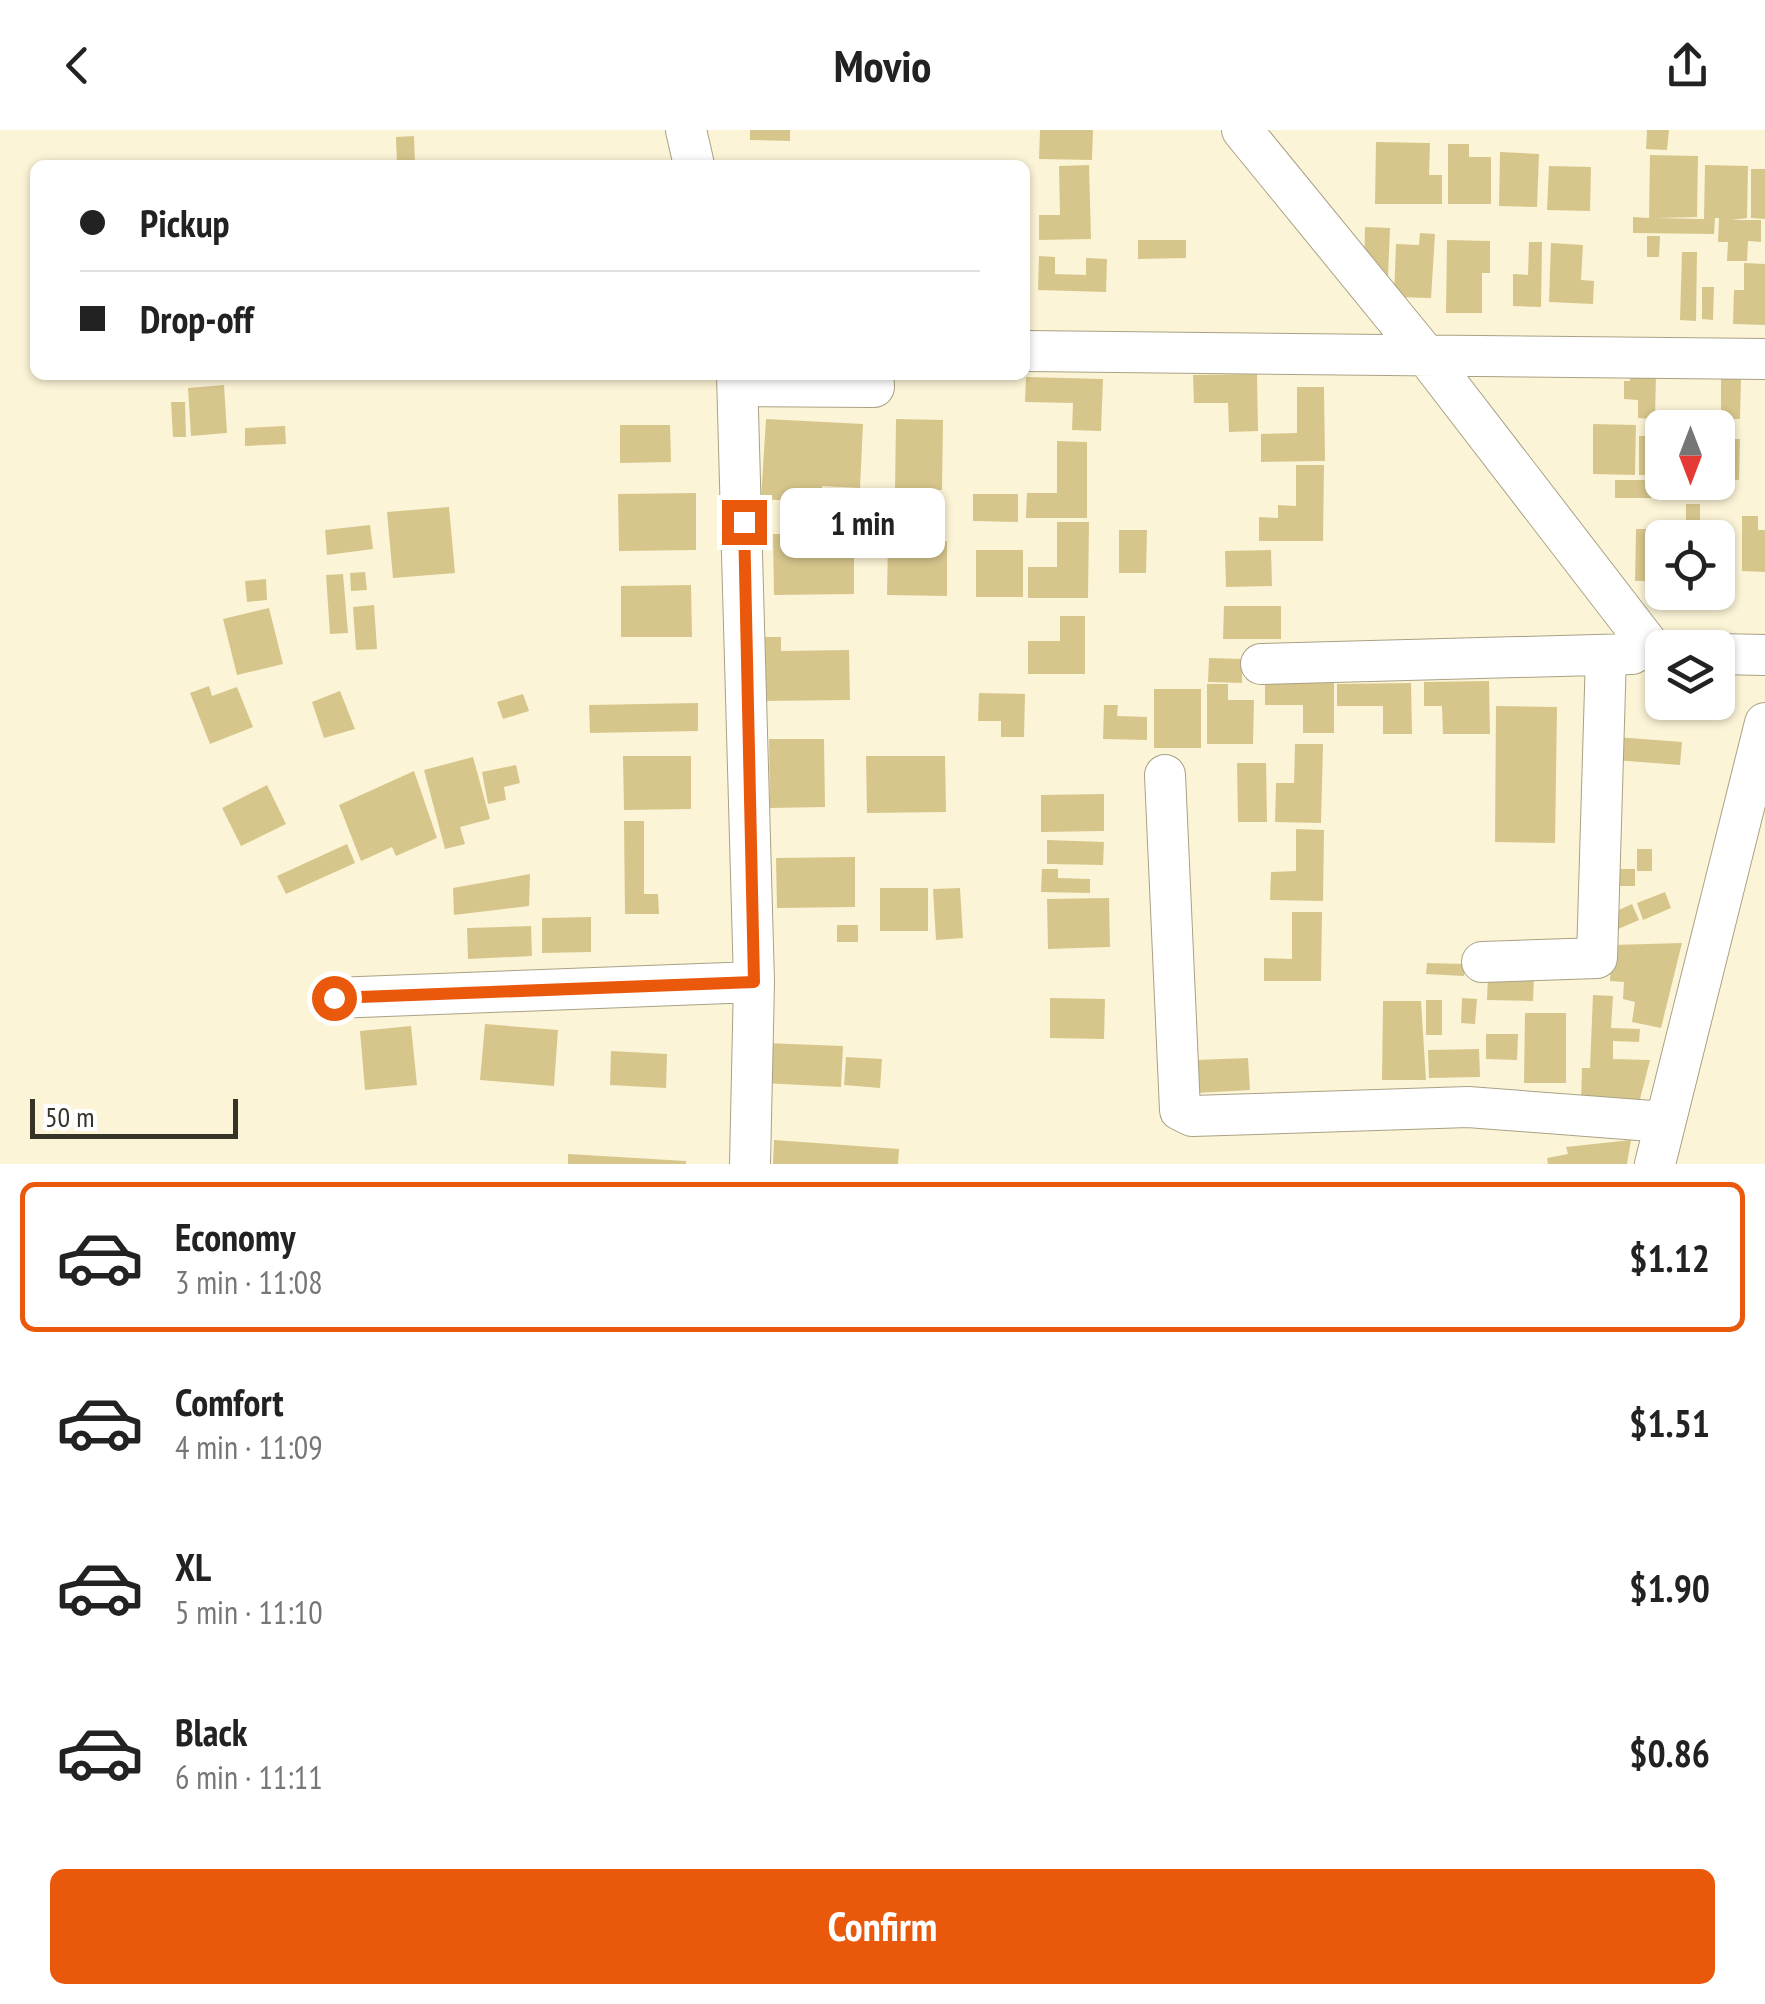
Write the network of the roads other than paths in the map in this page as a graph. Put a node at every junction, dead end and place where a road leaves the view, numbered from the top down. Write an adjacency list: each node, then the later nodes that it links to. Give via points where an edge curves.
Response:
1 (686, 130): 3 (street)
2 (1242, 130): 5 (street)
3 (693, 160)
4 (1030, 350): 5 (street)
5 (1424, 353): 6 (street); 9 (street)
6 (1765, 358)
7 (738, 380): 8 (street, via 874,387); 18 (street)
8 (873, 380)
9 (1645, 635)
10 (1645, 653): 11 (street)
11 (1606, 654): 14 (street); 17 (street, via 1597,958)
12 (1735, 654): 13 (street)
13 (1765, 655)
14 (1261, 664)
15 (1765, 722): 20 (street)
16 (1166, 774): 20 (street, via 1180,1110 1192,1116 1468,1107)
17 (1482, 962)
18 (754, 982): 19 (street); 21 (street)
19 (334, 998)
20 (1665, 1122): 22 (street)
21 (750, 1164)
22 (1654, 1164)

